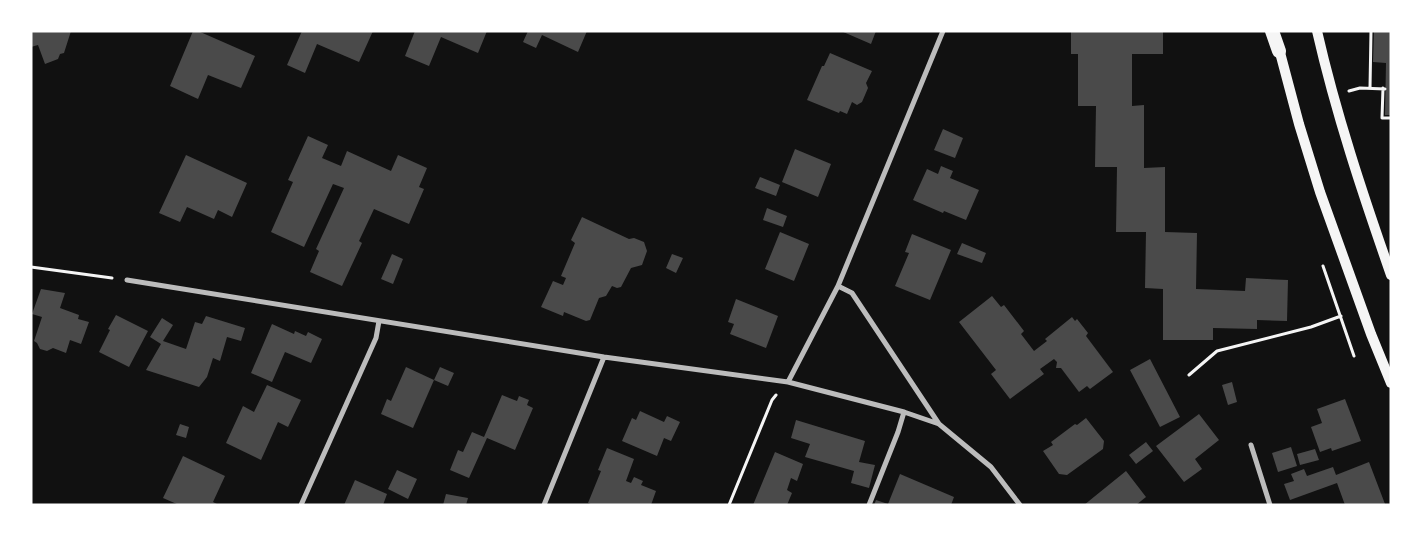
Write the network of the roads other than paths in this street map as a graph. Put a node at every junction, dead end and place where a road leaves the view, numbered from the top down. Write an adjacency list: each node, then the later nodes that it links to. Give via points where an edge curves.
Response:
1 (943, 31): 7 (street)
2 (1274, 31): 4 (highway)
3 (1317, 31): 5 (main road, via 1364,198)
4 (1279, 51): 11 (main road, via 1320,192)
5 (1391, 275)
6 (127, 280): 8 (street)
7 (838, 286): 10 (street); 13 (street, via 852,293)
8 (379, 321): 9 (street); 15 (street, via 376,338)
9 (604, 357): 10 (street); 16 (street)
10 (788, 382): 12 (street)
11 (1391, 383)
12 (904, 412): 13 (street); 17 (street)
13 (939, 424): 18 (street, via 991,467)
14 (1251, 445): 19 (street)
15 (301, 505)
16 (544, 505)
17 (869, 505)
18 (1020, 505)
19 (1270, 505)

